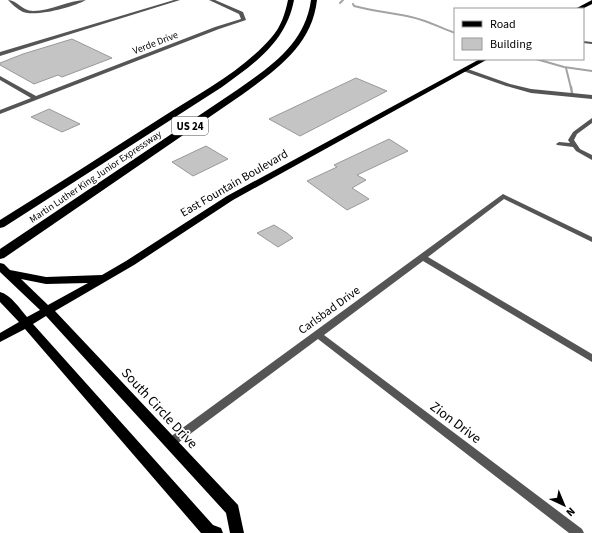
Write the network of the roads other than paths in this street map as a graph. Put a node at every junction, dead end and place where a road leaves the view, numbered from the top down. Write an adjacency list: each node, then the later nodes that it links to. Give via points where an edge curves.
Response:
1 (10, 0): 2 (street, via 20,9 30,12 50,10)
2 (84, 0)
3 (178, 0): 9 (street)
4 (211, 0): 13 (street, Verde Drive, via 242,13 244,20)
5 (291, 0): 20 (highway, Martin Luther King Junior Expressway / US 24, via 287,20 272,41 252,60 219,85)
6 (314, 0): 22 (highway, Martin Luther King Junior Expressway / US 24, via 312,17 299,40 275,65 240,92)
7 (592, 2): 8 (main road)
8 (580, 8)
9 (0, 54)
10 (483, 60): 11 (main road, East Fountain Boulevard)
11 (465, 70): 14 (street, via 530,91); 25 (main road, East Fountain Boulevard, via 230,198)
12 (0, 78): 13 (street)
13 (35, 98): 15 (street, Verde Drive)
14 (591, 99)
15 (0, 112)
16 (592, 120): 18 (street, via 572,137)
17 (559, 144): 18 (street)
18 (574, 145): 19 (street)
19 (592, 158)
20 (0, 225)
21 (592, 240): 23 (street, Carlsbad Drive, via 503,196)
22 (0, 255)
23 (423, 257): 29 (street, Carlsbad Drive); 31 (street)
24 (3, 268): 25 (main road, via 23,277 48,282); 27 (main road, South Circle Drive)
25 (106, 277): 27 (main road, East Fountain Boulevard)
26 (0, 296): 28 (main road)
27 (48, 311): 28 (main road, East Fountain Boulevard); 32 (main road, South Circle Drive)
28 (26, 324): 30 (main road, East Fountain Boulevard); 33 (main road, via 208,530)
29 (317, 334): 32 (street, Carlsbad Drive); 35 (street, Zion Drive)
30 (0, 338)
31 (592, 358)
32 (170, 443): 34 (main road, South Circle Drive, via 232,510)
33 (216, 533)
34 (237, 533)
35 (578, 533)

